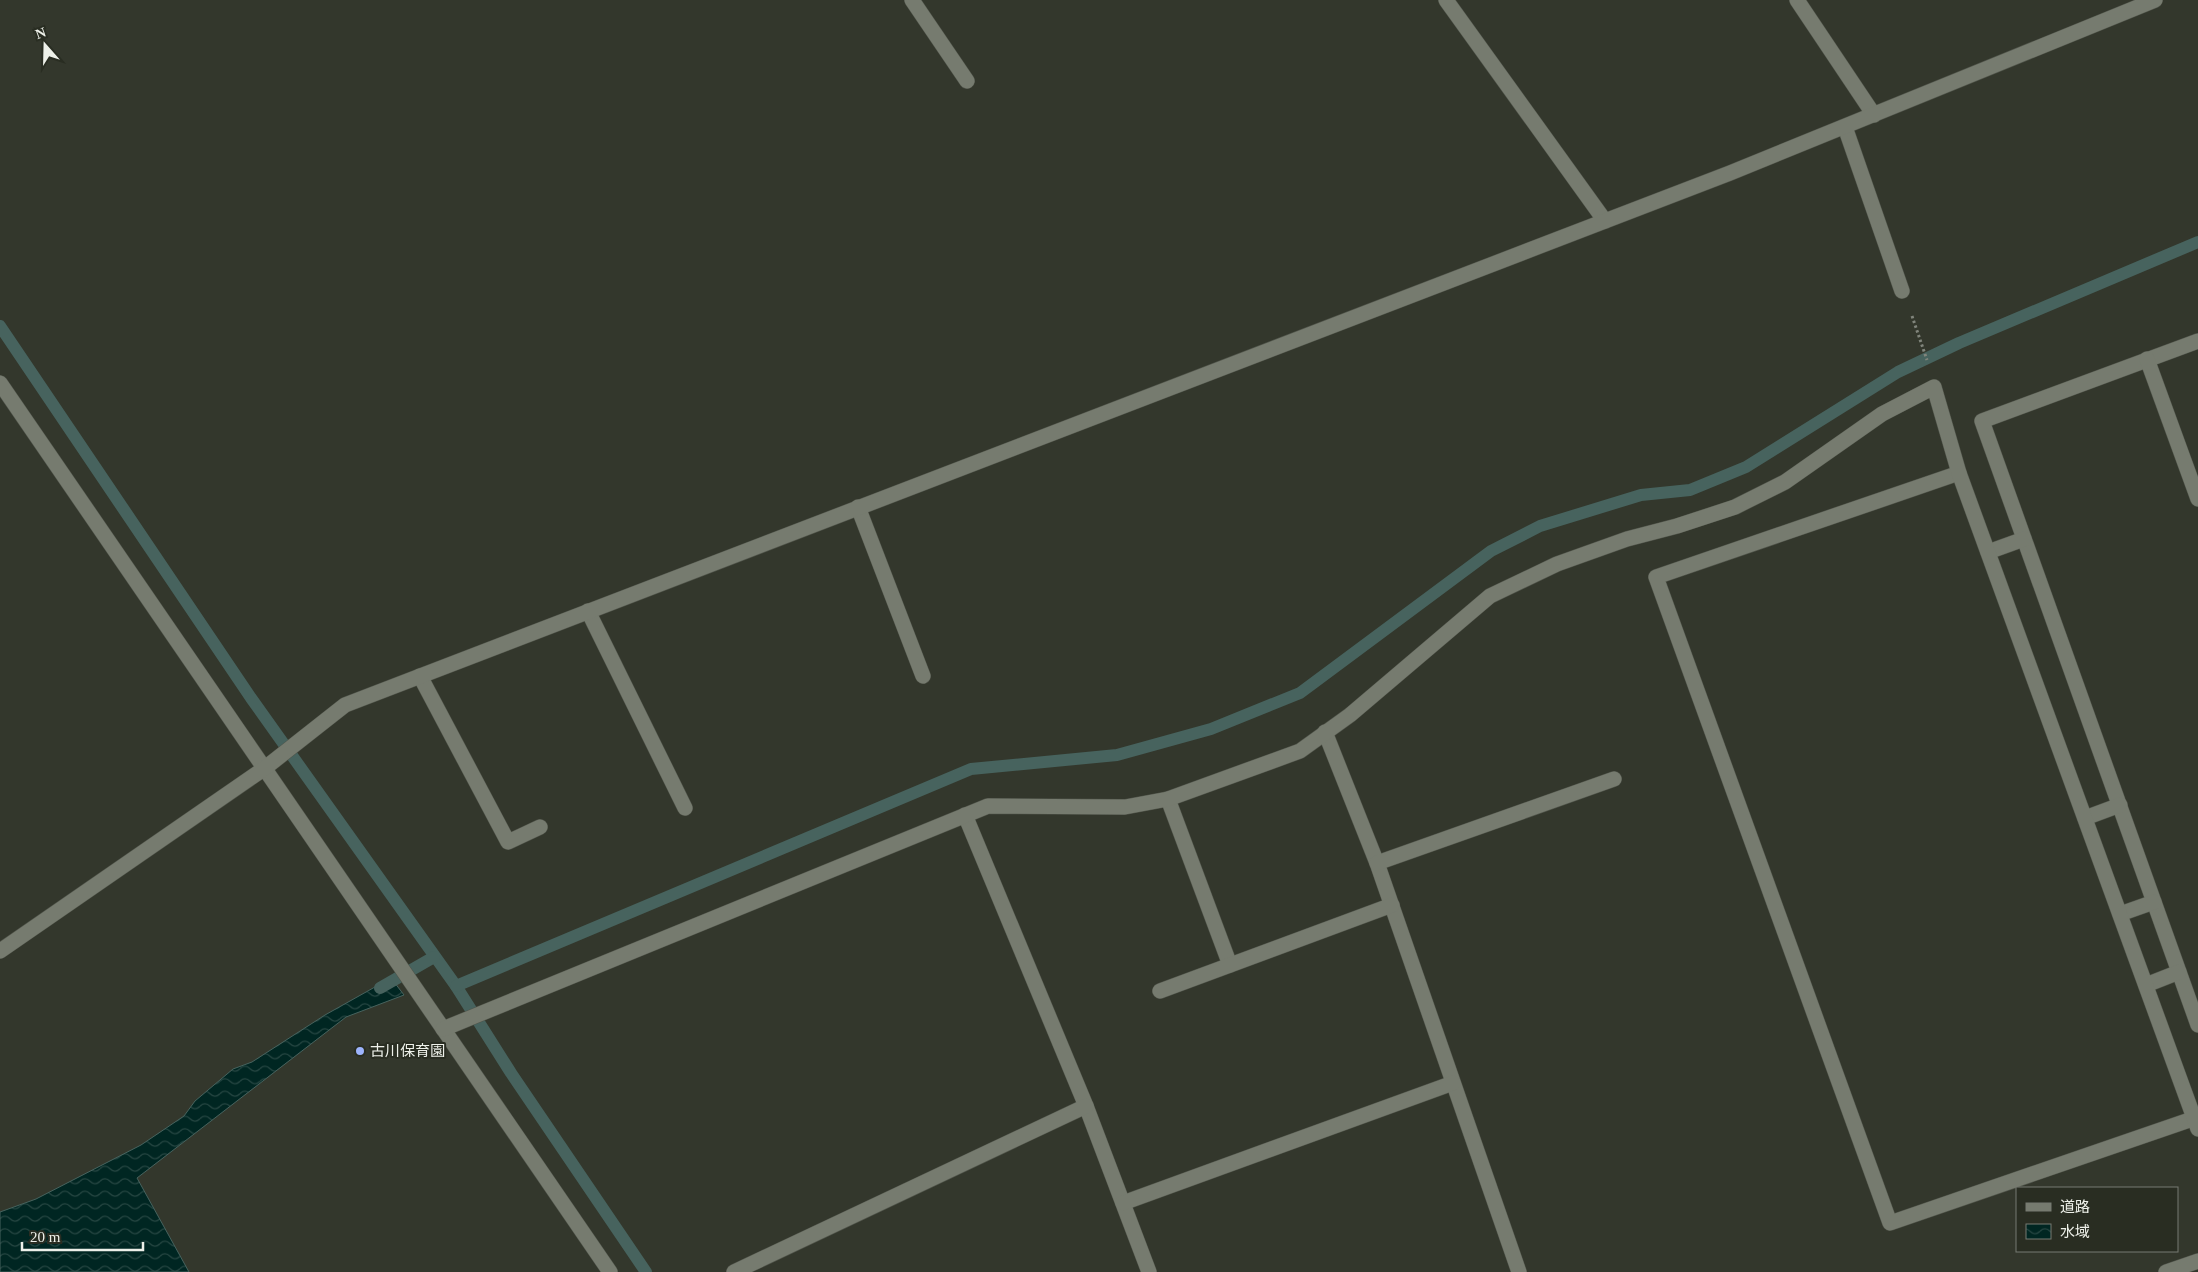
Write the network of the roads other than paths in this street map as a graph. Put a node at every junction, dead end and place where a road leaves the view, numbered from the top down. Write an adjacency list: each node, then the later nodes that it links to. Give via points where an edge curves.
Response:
1 (912, 0): 5 (street)
2 (1446, 0): 8 (street)
3 (1797, 0): 6 (street)
4 (2155, 0): 6 (street)
5 (968, 81)
6 (1874, 114): 7 (street)
7 (1845, 126): 8 (street); 9 (street)
8 (1605, 221): 15 (street)
9 (1902, 290)
10 (2198, 341): 11 (street)
11 (2147, 359): 14 (street); 16 (street, via 1982,421)
12 (0, 383): 22 (street)
13 (1959, 473): 17 (street); 21 (street, via 1934,387 1882,414 1785,482 1735,507 1565,561 1490,596 1350,715); 43 (street, via 1656,577 1890,1223)
14 (2198, 499)
15 (858, 507): 18 (street); 20 (street)
16 (2024, 539): 17 (street); 25 (street)
17 (1988, 552): 28 (street)
18 (588, 611): 19 (street); 26 (street)
19 (420, 676): 22 (street, via 345,705); 29 (street, via 508,842)
20 (923, 676)
21 (1325, 732): 24 (street, via 1300,751); 30 (street)
22 (265, 768): 34 (street); 40 (street)
23 (1614, 779): 30 (street)
24 (1168, 799): 27 (street, via 1125,807 988,806); 35 (street)
25 (2120, 806): 28 (street); 31 (street)
26 (685, 808)
27 (965, 815): 40 (street); 42 (street)
28 (2085, 818): 33 (street)
29 (540, 827)
30 (1377, 863): 32 (street)
31 (2154, 902): 33 (street); 36 (street)
32 (1392, 905): 35 (street); 41 (street)
33 (2120, 914): 37 (street)
34 (0, 951)
35 (1230, 965): 38 (street)
36 (2179, 972): 37 (street); 39 (street)
37 (2146, 985): 43 (street)
38 (1160, 991)
39 (2198, 1025)
40 (443, 1029): 46 (street)
41 (1453, 1083): 44 (street); 49 (street)
42 (1086, 1106): 44 (street); 47 (street)
43 (2197, 1121)
44 (1123, 1203): 48 (street)
45 (2198, 1261): 50 (street)
46 (610, 1272)
47 (734, 1272)
48 (1149, 1272)
49 (1519, 1272)
50 (2166, 1272)

